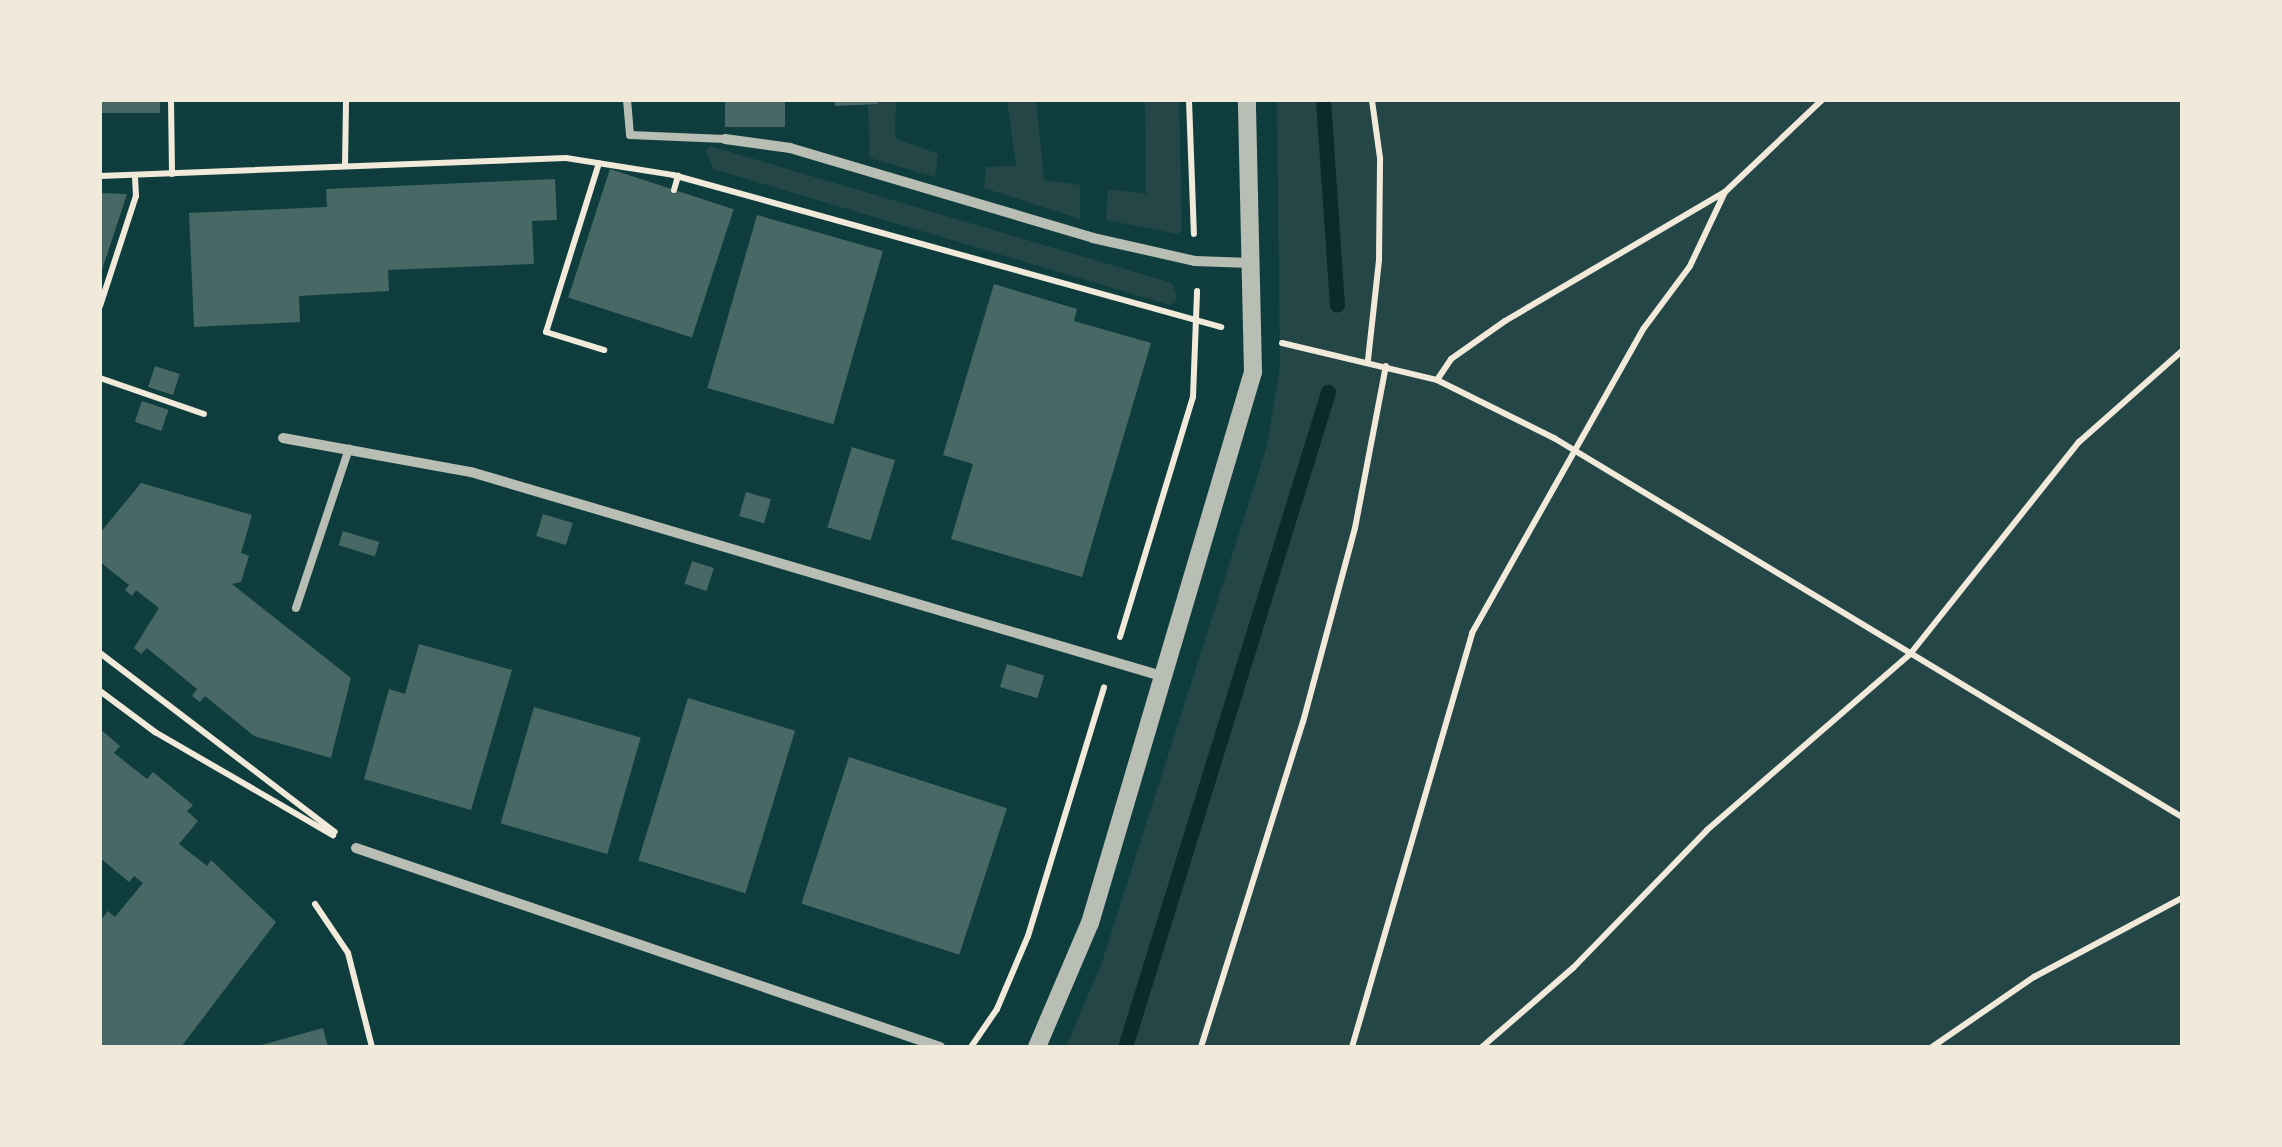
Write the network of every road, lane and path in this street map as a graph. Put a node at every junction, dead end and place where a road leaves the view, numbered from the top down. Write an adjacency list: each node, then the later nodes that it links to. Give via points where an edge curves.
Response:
1 (171, 100): 11 (path)
2 (346, 100): 10 (path)
3 (628, 100): 8 (lane, via 630,136)
4 (1189, 100): 17 (path)
5 (1248, 100): 18 (street)
6 (1372, 100): 23 (path, via 1379,243 1368,360)
7 (1822, 100): 16 (path)
8 (725, 139): 17 (street, via 790,148 1093,238)
9 (599, 163): 10 (path, via 522,157); 14 (path); 21 (path, via 546,332)
10 (345, 166): 11 (path)
11 (172, 174): 12 (path)
12 (134, 175): 13 (path); 19 (path, via 136,196)
13 (100, 176)
14 (678, 176): 15 (path); 20 (path)
15 (674, 190)
16 (1725, 192): 25 (path, via 1504,321 1451,359); 29 (path, via 1690,266 1644,328)
17 (1195, 261): 18 (street); 20 (path)
18 (1251, 263): 34 (street, via 1253,372)
19 (100, 306)
20 (1198, 320): 33 (path, via 1186,428)
21 (604, 350)
22 (2182, 351): 31 (path, via 2079,442)
23 (1386, 366): 25 (path); 44 (path, via 1355,528 1323,647)
24 (100, 378): 26 (path)
25 (1437, 380): 29 (path)
26 (204, 414)
27 (283, 438): 28 (street)
28 (349, 449): 30 (lane); 33 (street, via 471,472)
29 (1574, 450): 31 (path); 45 (path, via 1472,633)
30 (296, 608)
31 (1911, 653): 36 (path); 46 (path, via 1707,830 1573,968)
32 (100, 654): 37 (path)
33 (1112, 661): 34 (street); 42 (path, via 1028,936 996,1010)
34 (1166, 677): 43 (street, via 1090,923)
35 (101, 694): 37 (path)
36 (2182, 817)
37 (356, 848): 41 (street)
38 (2182, 898): 47 (path, via 2034,977)
39 (315, 904): 40 (path, via 348,953)
40 (372, 1047)
41 (940, 1047)
42 (971, 1047)
43 (1036, 1047)
44 (1201, 1047)
45 (1352, 1047)
46 (1482, 1047)
47 (1932, 1047)

